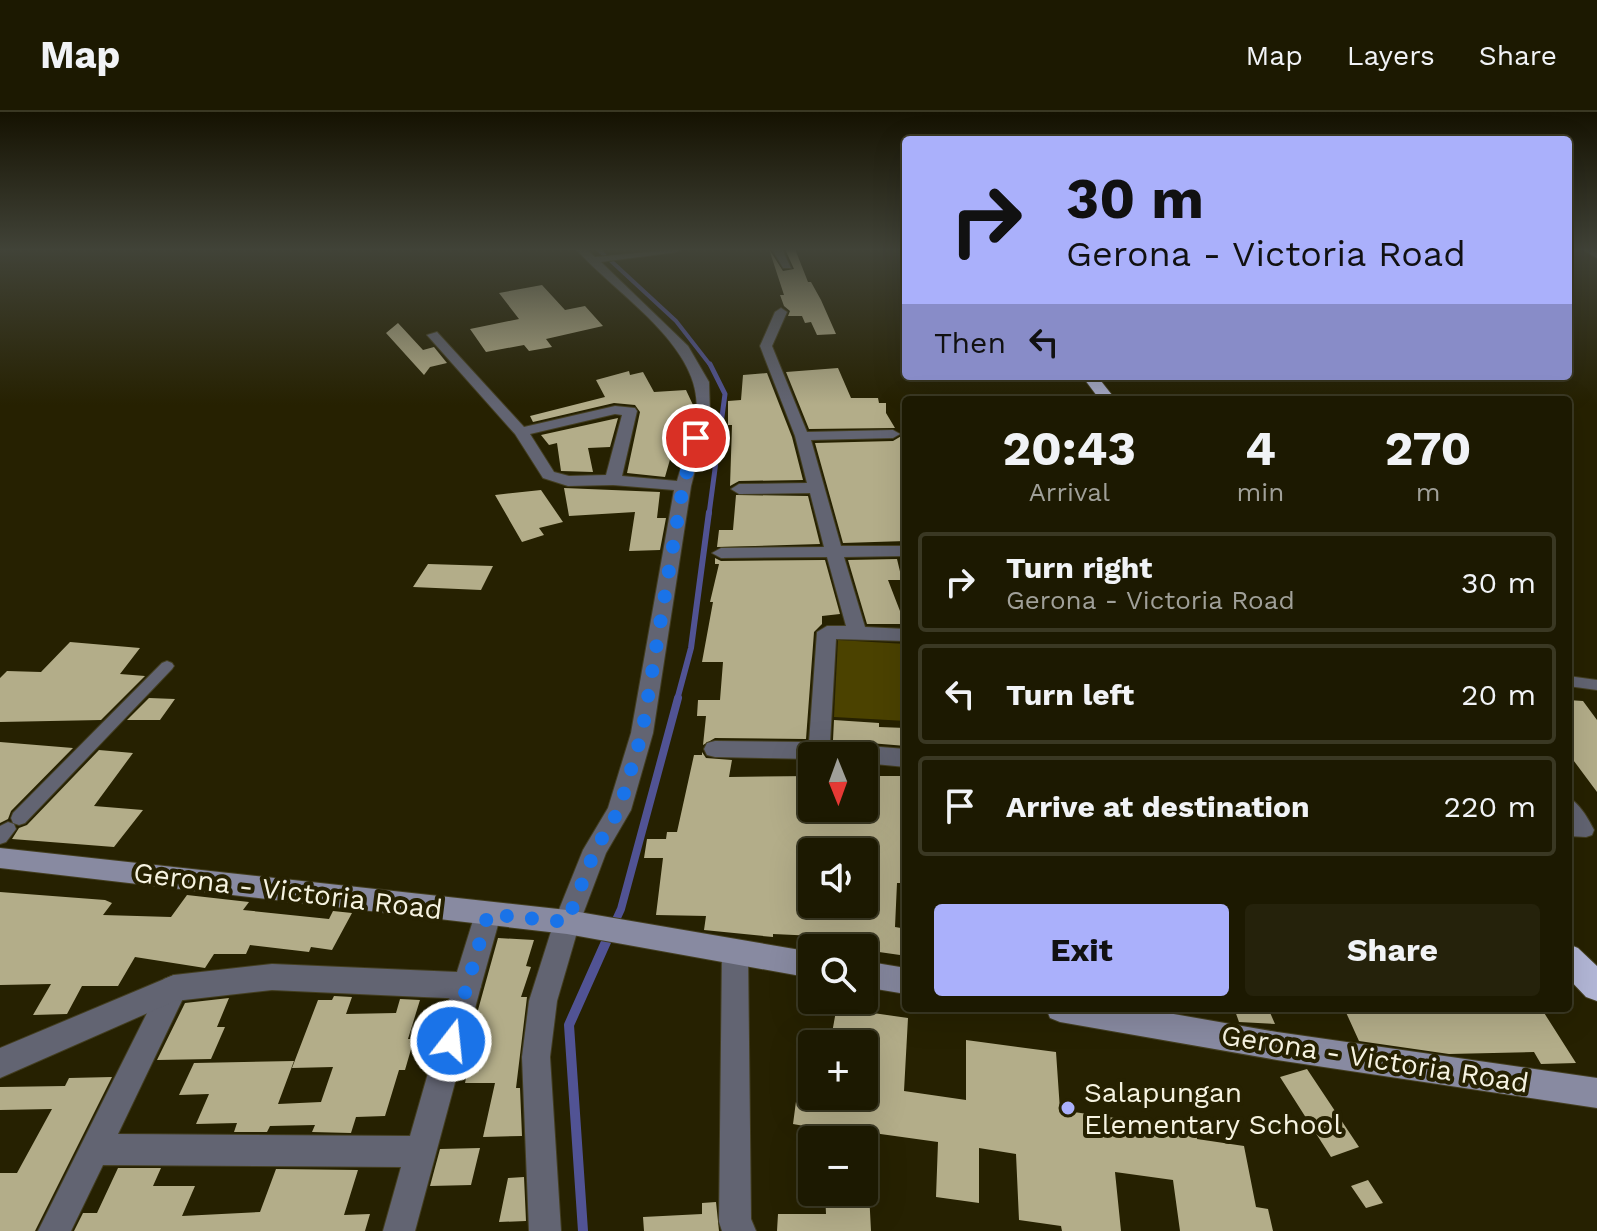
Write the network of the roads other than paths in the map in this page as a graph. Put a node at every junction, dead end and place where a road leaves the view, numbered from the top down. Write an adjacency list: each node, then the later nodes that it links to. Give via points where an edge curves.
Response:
1 (635, 301): 10 (street, via 684,349 702,382 703,414)
2 (781, 312): 8 (street, via 766,346)
3 (433, 335): 6 (street)
4 (1092, 380): 5 (highway)
5 (1105, 396)
6 (521, 432): 9 (street, via 548,475 568,481); 9 (street, via 630,411)
7 (893, 434): 8 (street)
8 (802, 436): 11 (street)
9 (613, 480): 10 (street)
10 (683, 486): 31 (street, via 642,733 619,810 595,850)
11 (816, 488): 12 (street); 15 (street)
12 (739, 489)
13 (902, 551): 15 (street)
14 (721, 553): 15 (street)
15 (834, 554): 16 (street)
16 (857, 633): 17 (street); 21 (street, via 827,632)
17 (902, 635)
18 (167, 666): 27 (lane)
19 (1572, 682): 20 (lane)
20 (1597, 685)
21 (820, 742)
22 (715, 749): 23 (street)
23 (798, 751)
24 (878, 756): 25 (street)
25 (902, 758)
26 (1572, 811): 28 (lane, via 1586,830)
27 (9, 828)
28 (1572, 829)
29 (0, 858): 30 (main road, Gerona - Victoria Road)
30 (488, 914): 31 (main road, Gerona - Victoria Road); 37 (street)
31 (576, 924): 32 (main road, Gerona - Victoria Road); 47 (street, via 543,1001 536,1057)
32 (735, 952): 34 (main road, Gerona - Victoria Road); 48 (street, via 735,1222)
33 (1572, 962): 38 (highway)
34 (798, 963)
35 (878, 976): 36 (main road)
36 (902, 980)
37 (467, 986): 39 (street, via 272,977); 44 (street)
38 (1597, 987)
39 (174, 988): 41 (street); 43 (street)
40 (1083, 1012): 42 (main road, Gerona - Victoria Road)
41 (0, 1063)
42 (1597, 1093)
43 (95, 1149): 44 (street); 45 (street)
44 (420, 1152): 46 (street)
45 (54, 1231)
46 (399, 1231)
47 (545, 1231)
48 (740, 1231)

